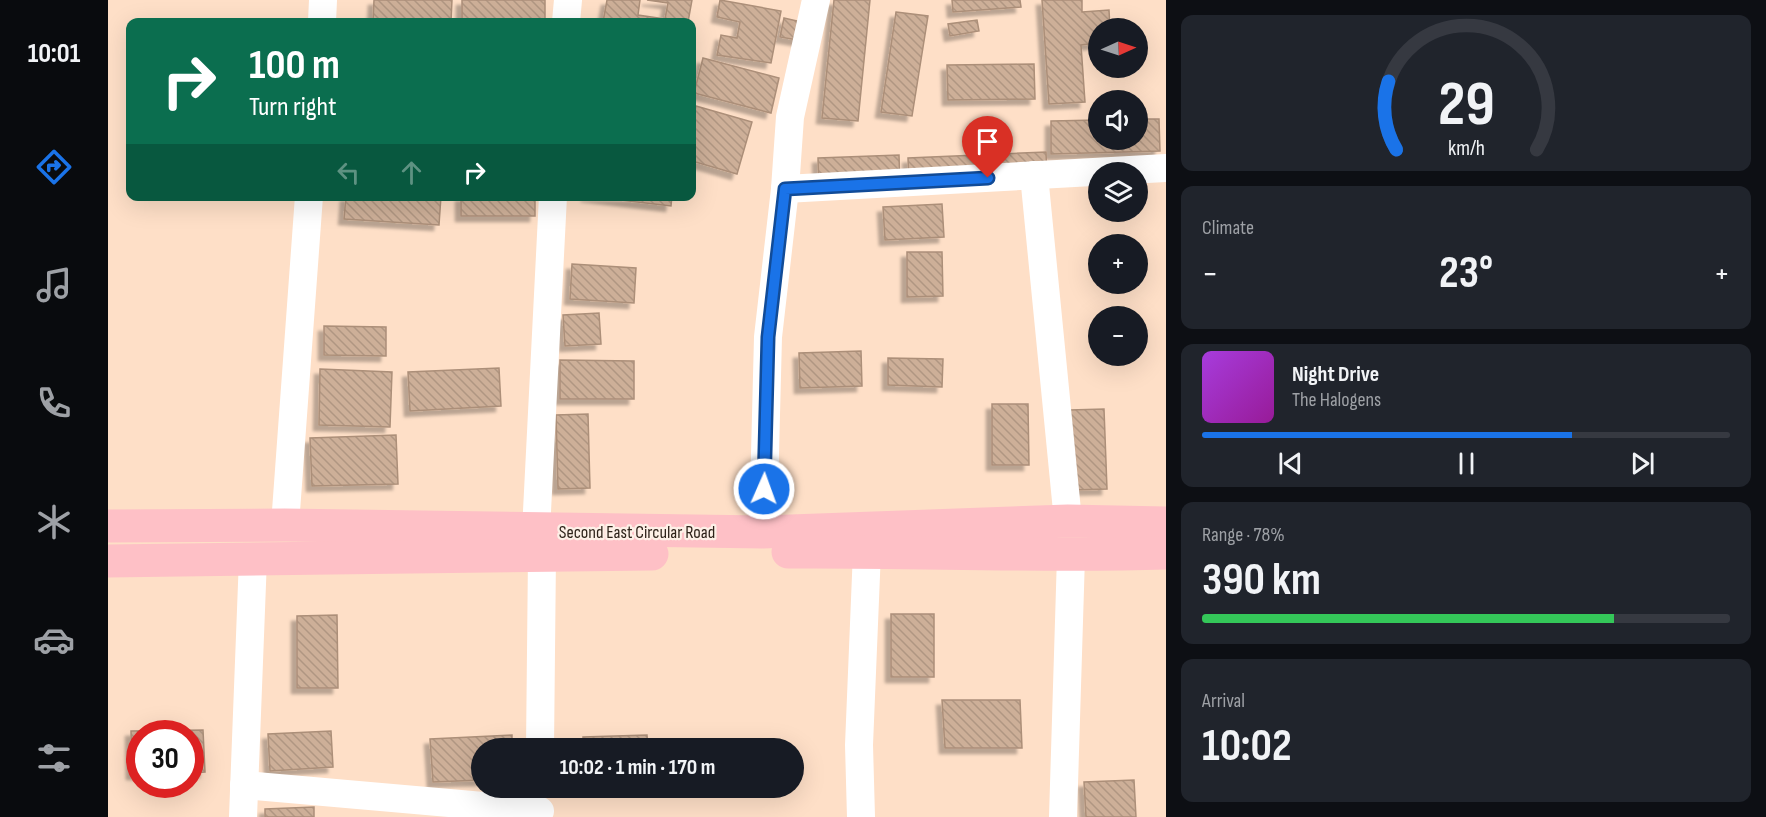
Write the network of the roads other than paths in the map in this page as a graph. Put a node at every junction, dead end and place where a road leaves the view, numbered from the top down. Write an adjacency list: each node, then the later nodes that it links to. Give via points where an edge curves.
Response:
1 (324, 0): 4 (street)
2 (568, 0): 5 (street)
3 (816, 0): 8 (street, via 790,117)
4 (322, 18)
5 (566, 18)
6 (1166, 168): 7 (street)
7 (1034, 175): 8 (street); 11 (street)
8 (785, 189): 15 (street, via 768,337)
9 (309, 201): 13 (street)
10 (553, 201): 16 (street)
11 (1068, 521): 12 (main road, Second East Circular Road); 15 (main road, Second East Circular Road)
12 (1166, 523)
13 (285, 525): 14 (main road, Second East Circular Road); 16 (main road, Second East Circular Road)
14 (108, 526)
15 (763, 532): 16 (main road, Second East Circular Road)
16 (539, 543): 17 (main road, Second East Circular Road); 20 (main road, Second East Circular Road); 22 (street)
17 (867, 551): 19 (main road, Second East Circular Road); 26 (street, via 859,745)
18 (1166, 553): 19 (main road, Second East Circular Road)
19 (1071, 556): 27 (street)
20 (253, 558): 21 (main road, Second East Circular Road); 23 (street)
21 (108, 561)
22 (540, 738)
23 (244, 785): 24 (street); 25 (street)
24 (540, 805)
25 (243, 817)
26 (861, 817)
27 (1063, 817)

